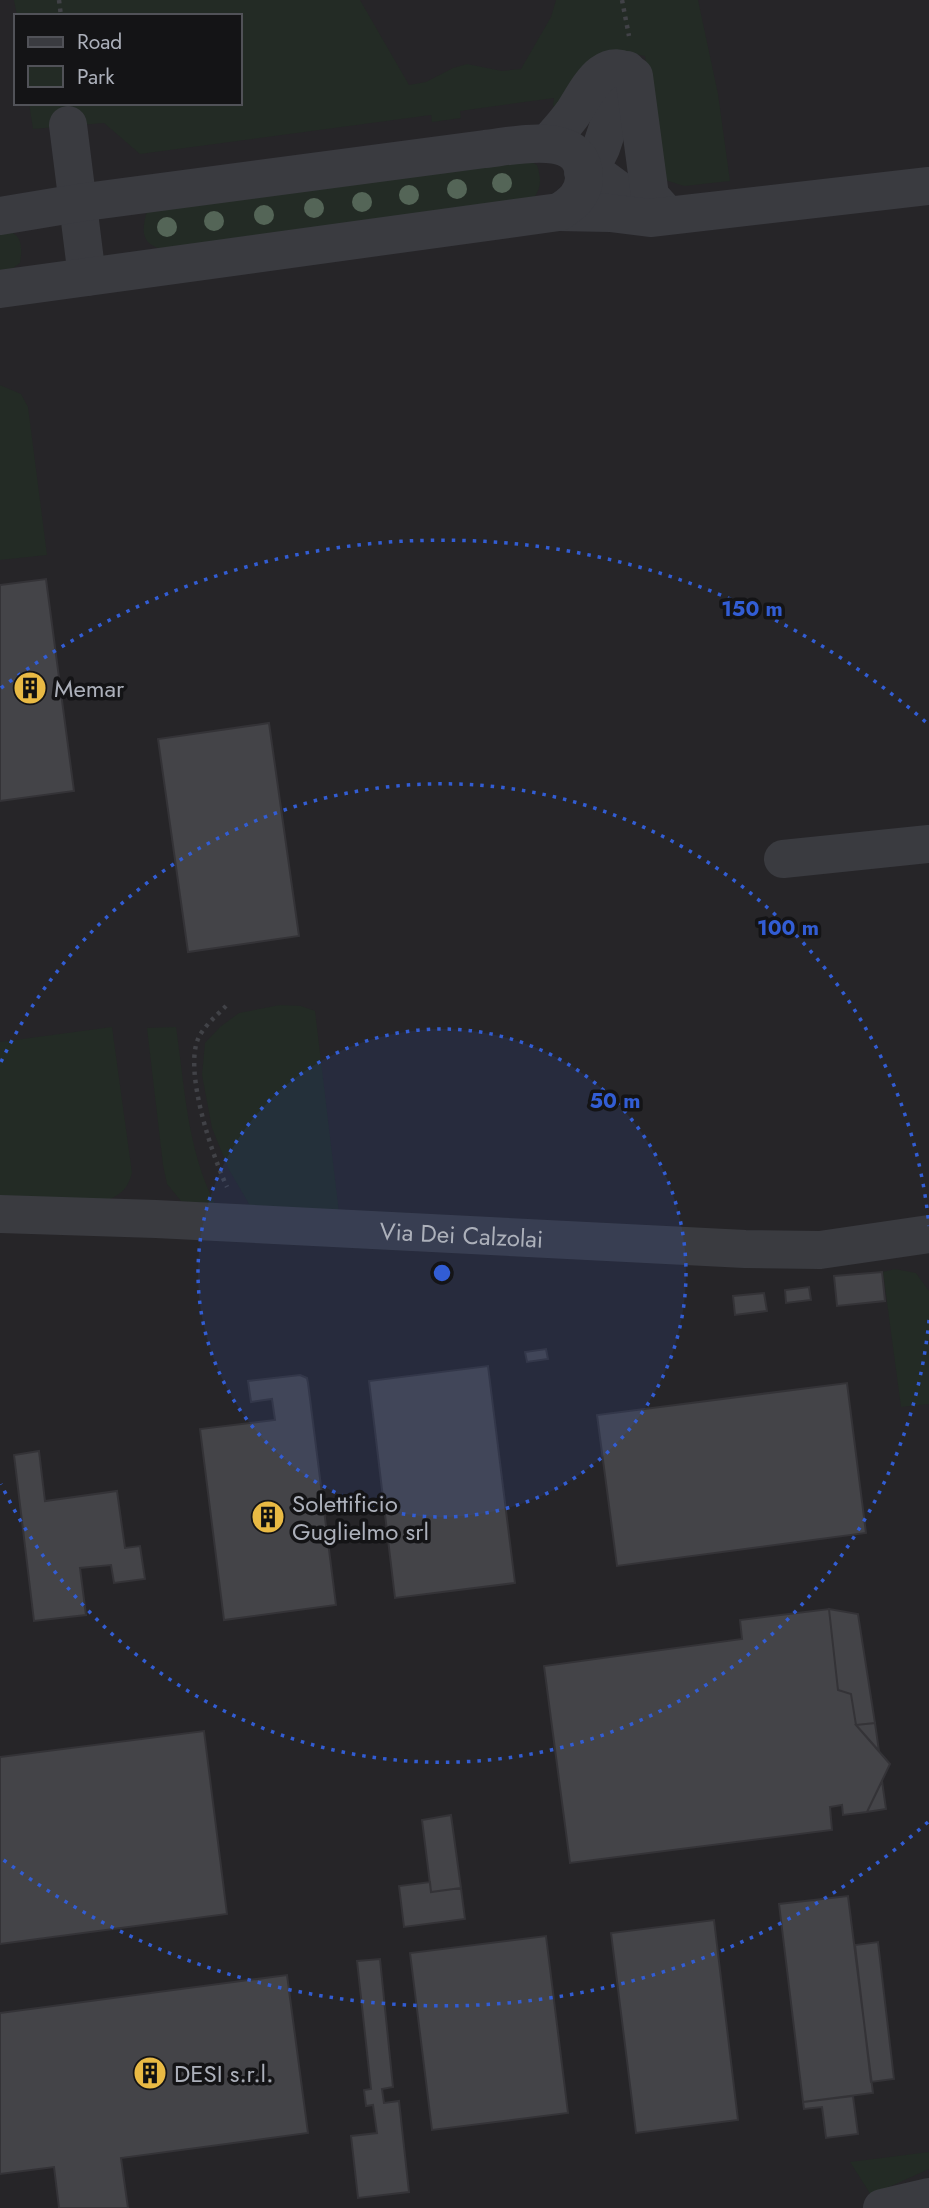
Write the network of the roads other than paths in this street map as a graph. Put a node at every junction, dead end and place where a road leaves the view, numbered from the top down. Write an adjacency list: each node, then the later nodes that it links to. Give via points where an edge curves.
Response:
1 (627, 70): 3 (street, via 601,74); 4 (street, via 601,148); 8 (street, via 634,76 650,196)
2 (68, 125): 6 (street)
3 (548, 143): 4 (street, via 574,153); 6 (street)
4 (583, 172): 7 (street, via 580,194); 8 (street, via 597,174 643,208)
5 (929, 186): 8 (street)
6 (78, 204): 9 (street); 10 (street)
7 (559, 212): 8 (street); 10 (street)
8 (667, 215)
9 (0, 216)
10 (87, 277): 11 (street)
11 (0, 289)
12 (929, 844): 13 (street)
13 (783, 859)
14 (0, 1214): 15 (street, Via Dei Calzolai, via 745,1249 820,1250)
15 (927, 1242)

